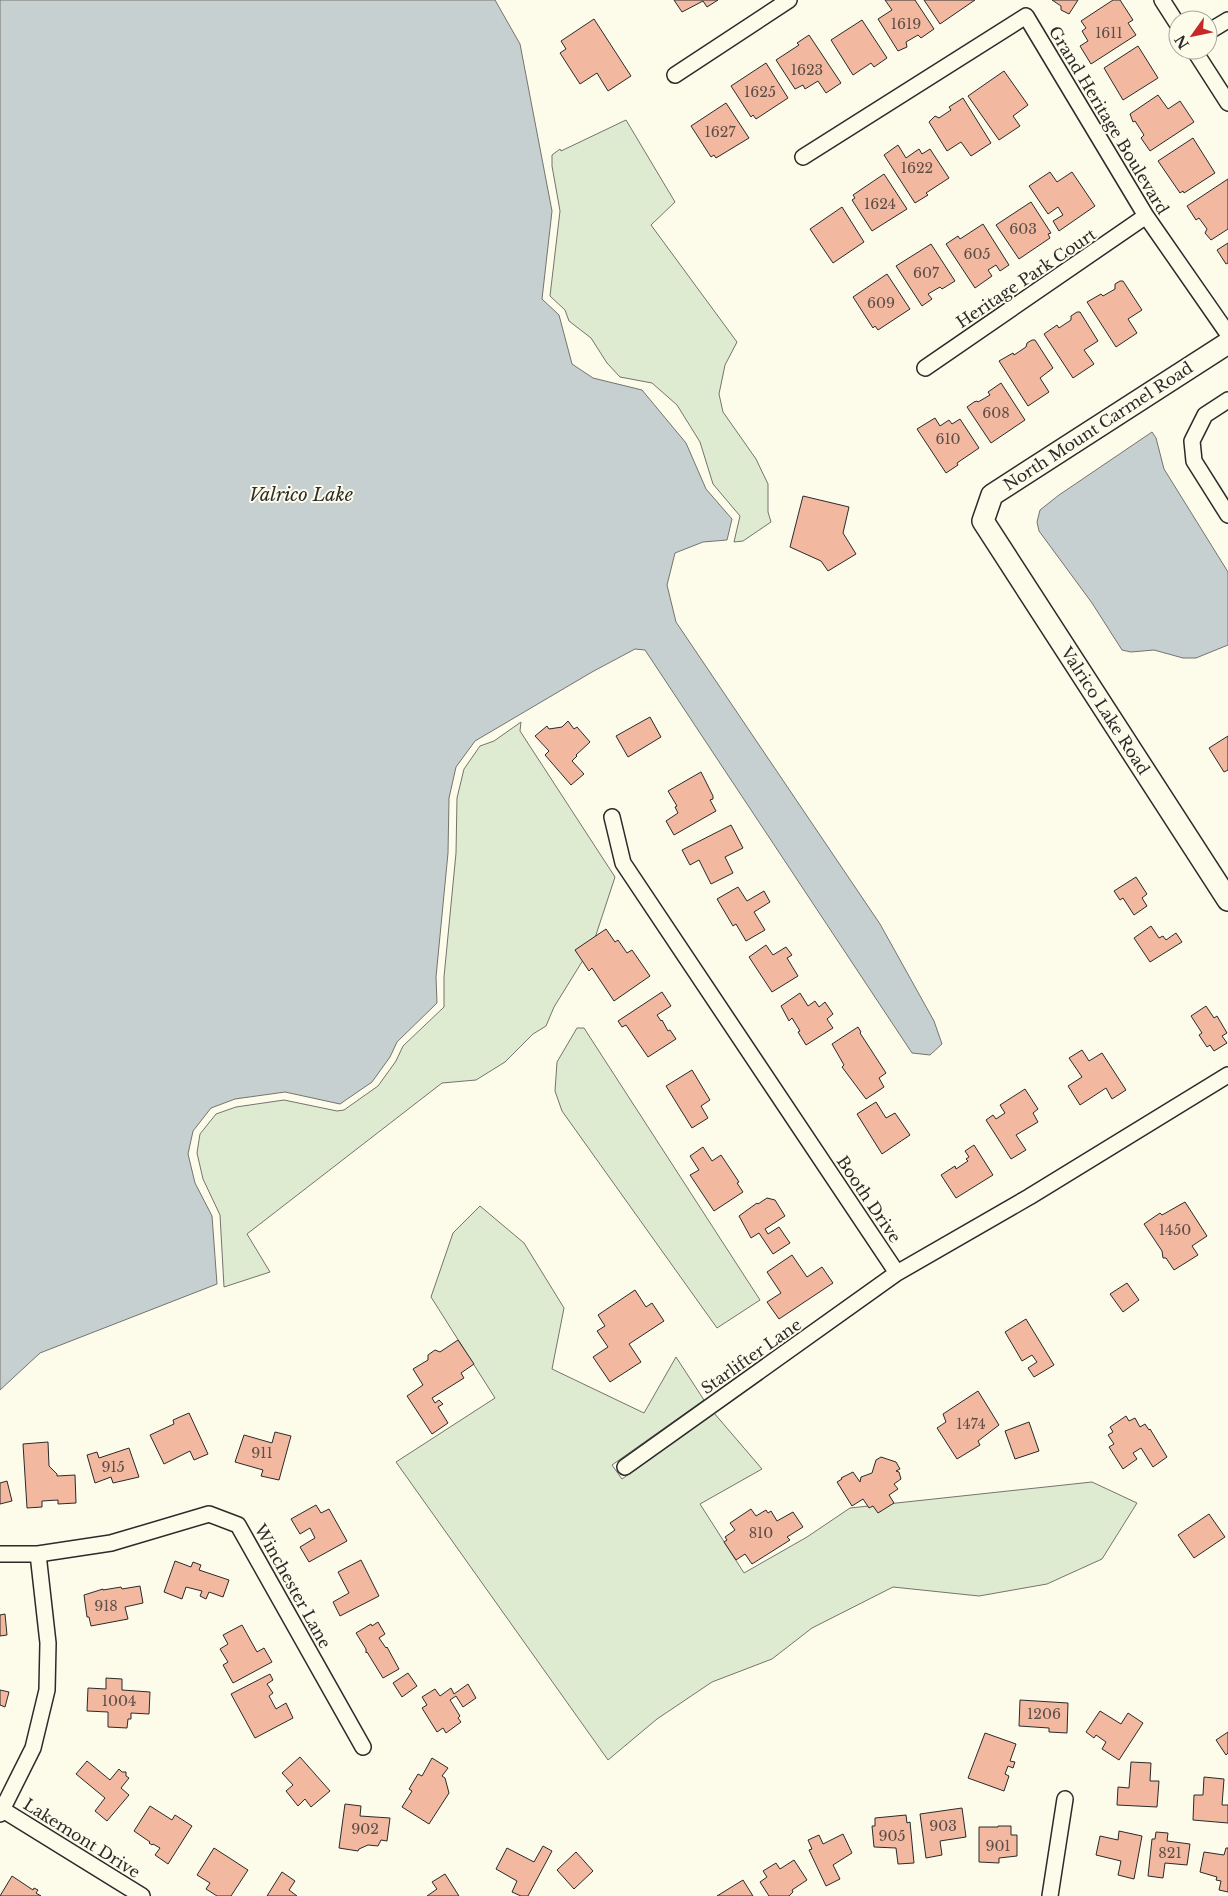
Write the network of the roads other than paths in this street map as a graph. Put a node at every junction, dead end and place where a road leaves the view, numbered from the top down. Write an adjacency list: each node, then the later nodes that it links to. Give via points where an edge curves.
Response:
1 (789, 0): 3 (street)
2 (1200, 60): 4 (street)
3 (675, 75)
4 (1228, 103)
5 (803, 157): 6 (street, Grand Heritage Boulevard, via 1026,16)
6 (1146, 216): 7 (street, Grand Heritage Boulevard); 9 (street, Heritage Park Court)
7 (1228, 334)
8 (1228, 343): 12 (street, North Mount Carmel Road, via 992,494)
9 (925, 368)
10 (1228, 400): 11 (street, via 1204,416 1192,441 1194,461)
11 (1228, 515)
12 (983, 520): 14 (street, Valrico Lake Road)
13 (612, 817): 16 (street, Booth Drive, via 623,863)
14 (1228, 900)
15 (1228, 1075): 16 (street, via 1029,1197)
16 (897, 1273): 17 (street, Starlifter Lane)
17 (625, 1467)
18 (0, 1554): 19 (street, Winchester Lane)
19 (38, 1554): 20 (street, Winchester Lane, via 112,1543 209,1514 238,1525); 22 (street, via 48,1643 47,1690 33,1748)
20 (364, 1747)
21 (1065, 1799): 24 (street)
22 (2, 1812): 23 (street, Lakemont Drive)
23 (142, 1896)
24 (1050, 1896)

